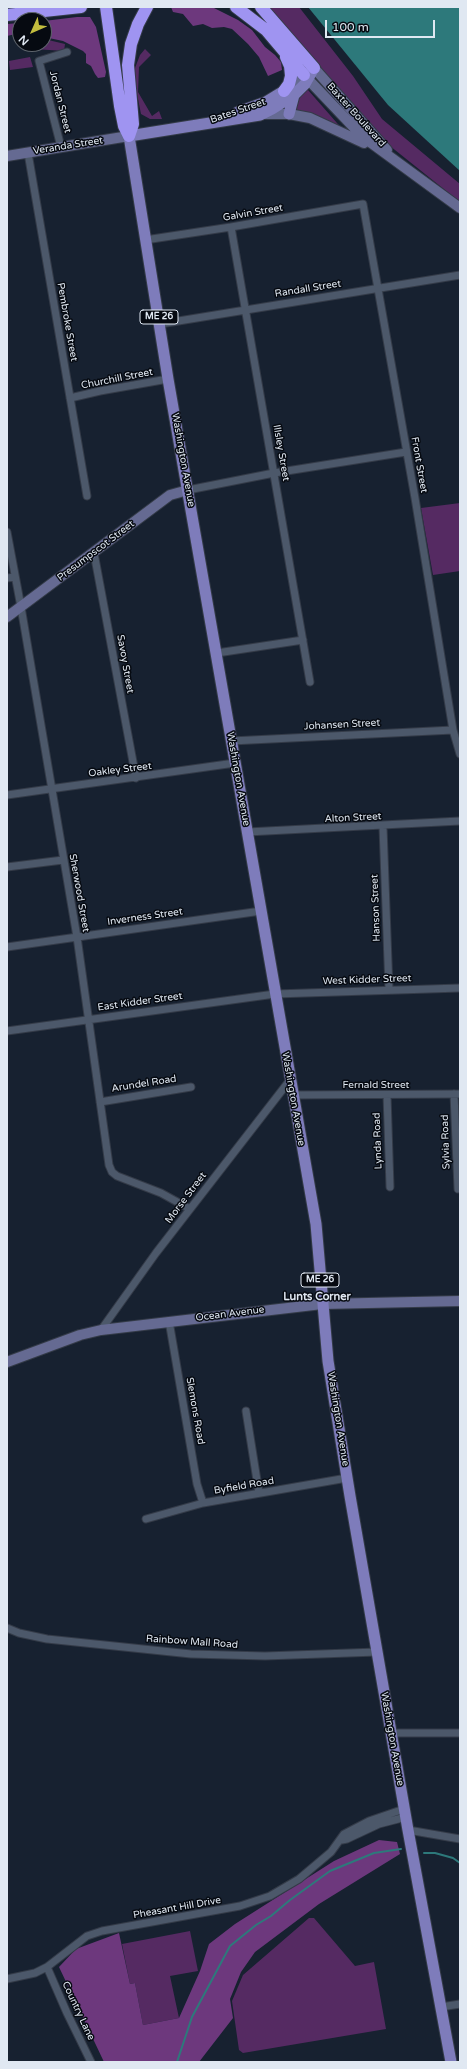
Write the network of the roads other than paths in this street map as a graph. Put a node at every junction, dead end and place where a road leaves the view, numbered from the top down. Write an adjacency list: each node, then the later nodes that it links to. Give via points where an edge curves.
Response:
1 (81, 7): 6 (highway)
2 (106, 7): 14 (highway, ME 26, via 120,106)
3 (147, 7): 14 (highway, ME 26, via 131,44 128,65 133,124)
4 (236, 7): 7 (highway, via 250,16)
5 (261, 7): 9 (highway)
6 (7, 15)
7 (276, 41): 9 (highway); 10 (highway, via 290,66)
8 (67, 52): 15 (street, Jordan Street, via 39,61)
9 (309, 74): 10 (main road, Bates Street); 16 (street, Baxter Boulevard, via 350,126); 19 (street, Baxter Boulevard)
10 (289, 93): 11 (main road); 12 (main road, Bates Street, via 272,109); 13 (main road, Bates Street)
11 (289, 114): 12 (street, Bates Street); 16 (street, Bates Street, via 324,123)
12 (260, 115): 13 (main road, Bates Street)
13 (199, 124): 14 (main road, Bates Street)
14 (129, 136): 15 (street, Veranda Street); 23 (main road, Washington Avenue / ME 26)
15 (61, 147): 17 (street, Veranda Street)
16 (379, 150): 19 (street, Baxter Boulevard)
17 (28, 153): 18 (street, Veranda Street); 29 (street, Pembroke Street)
18 (7, 156)
19 (398, 162): 21 (street, Baxter Boulevard)
20 (363, 204): 22 (street, Galvin Street); 25 (street, Front Street)
21 (460, 208)
22 (231, 227): 23 (street, Galvin Street); 26 (street, Illsley Street)
23 (145, 240): 27 (main road, Washington Avenue / ME 26)
24 (460, 275): 25 (street, Randall Street)
25 (378, 288): 26 (street, Randall Street); 30 (street, Front Street)
26 (246, 310): 27 (street, Randall Street); 31 (street, Illsley Street)
27 (160, 324): 28 (main road, Washington Avenue / ME 26)
28 (168, 379): 29 (street, Churchill Street); 32 (main road, Washington Avenue / ME 26)
29 (70, 398): 33 (street, Pembroke Street)
30 (406, 452): 31 (street); 43 (street, Front Street)
31 (274, 474): 32 (street); 40 (street, Illsley Street)
32 (188, 490): 35 (street, Presumpscot Street, via 170,495); 41 (main road, Washington Avenue / ME 26)
33 (87, 496)
34 (7, 532): 36 (street, Sherwood Street)
35 (94, 553): 38 (street, Presumpscot Street); 47 (street, Savoy Street)
36 (15, 577): 37 (street); 38 (street, Sherwood Street)
37 (7, 578)
38 (22, 607): 39 (street, Presumpscot Street); 48 (street, Sherwood Street)
39 (7, 618)
40 (304, 640): 41 (street); 42 (street, Illsley Street)
41 (217, 653): 44 (main road, Washington Avenue / ME 26)
42 (310, 682)
43 (453, 730): 44 (street, Johansen Street); 45 (street, Front Street)
44 (231, 740): 46 (main road, Washington Avenue / ME 26)
45 (460, 754)
46 (235, 763): 47 (street, Oakley Street); 52 (main road, Washington Avenue / ME 26)
47 (136, 778): 48 (street, Oakley Street)
48 (52, 788): 49 (street, Oakley Street); 53 (street, Sherwood Street)
49 (7, 795)
50 (460, 821): 51 (street, Alton Street)
51 (383, 826): 52 (street, Alton Street); 59 (street, Hanson Street)
52 (247, 832): 55 (main road, Washington Avenue / ME 26)
53 (63, 860): 54 (street); 56 (street, Sherwood Street)
54 (7, 867)
55 (261, 911): 56 (street, Inverness Street); 60 (main road, Washington Avenue / ME 26)
56 (77, 937): 57 (street, Inverness Street); 61 (street, Sherwood Street)
57 (7, 947)
58 (460, 988): 59 (street, West Kidder Street)
59 (389, 989): 60 (street, West Kidder Street)
60 (275, 994): 61 (street, East Kidder Street); 63 (main road, Washington Avenue / ME 26)
61 (87, 1020): 62 (street, East Kidder Street); 68 (street, Sherwood Street)
62 (7, 1031)
63 (290, 1080): 66 (main road, Washington Avenue / ME 26); 71 (street, Morse Street)
64 (191, 1087): 68 (street, Arundel Road)
65 (457, 1094): 67 (street, Fernald Street); 70 (street, Sylvia Road)
66 (292, 1095): 67 (street, Fernald Street); 73 (main road, Washington Avenue / ME 26, via 316,1224)
67 (387, 1095): 69 (street, Lynda Road)
68 (100, 1102): 71 (street, Sherwood Street, via 107,1158 112,1172 161,1193)
69 (390, 1187)
70 (458, 1189)
71 (190, 1209): 75 (street, Morse Street)
72 (460, 1301): 73 (street, Ocean Avenue)
73 (322, 1304): 74 (street, Ocean Avenue); 78 (main road, Washington Avenue / ME 26, via 328,1361)
74 (169, 1321): 75 (street, Ocean Avenue); 80 (street, Slemons Road, via 197,1484)
75 (101, 1330): 76 (street, Ocean Avenue, via 80,1334)
76 (7, 1362)
77 (246, 1411): 79 (street)
78 (348, 1478): 79 (street, Byfield Road); 83 (main road, Washington Avenue / ME 26)
79 (259, 1493): 80 (street, Byfield Road)
80 (203, 1503): 81 (street, Byfield Road)
81 (146, 1519)
82 (7, 1628): 83 (street, Rainbow Mall Road, via 47,1639 191,1654 265,1656)
83 (377, 1652): 84 (main road, Washington Avenue / ME 26)
84 (392, 1733): 85 (street); 86 (main road, Washington Avenue / ME 26)
85 (460, 1733)
86 (405, 1813): 87 (main road, Washington Avenue / ME 26); 89 (street, Pheasant Hill Drive, via 361,1824 344,1834 331,1852 299,1879 270,1896 240,1906 102,1931 87,1936)
87 (408, 1830): 88 (street); 92 (main road, Washington Avenue / ME 26)
88 (460, 1839)
89 (47, 1967): 90 (street, Pheasant Hill Drive, via 35,1973); 93 (street, Country Lane)
90 (7, 1979)
91 (460, 2004): 92 (street)
92 (441, 2007): 94 (main road, Washington Avenue / ME 26)
93 (91, 2062)
94 (451, 2062)

